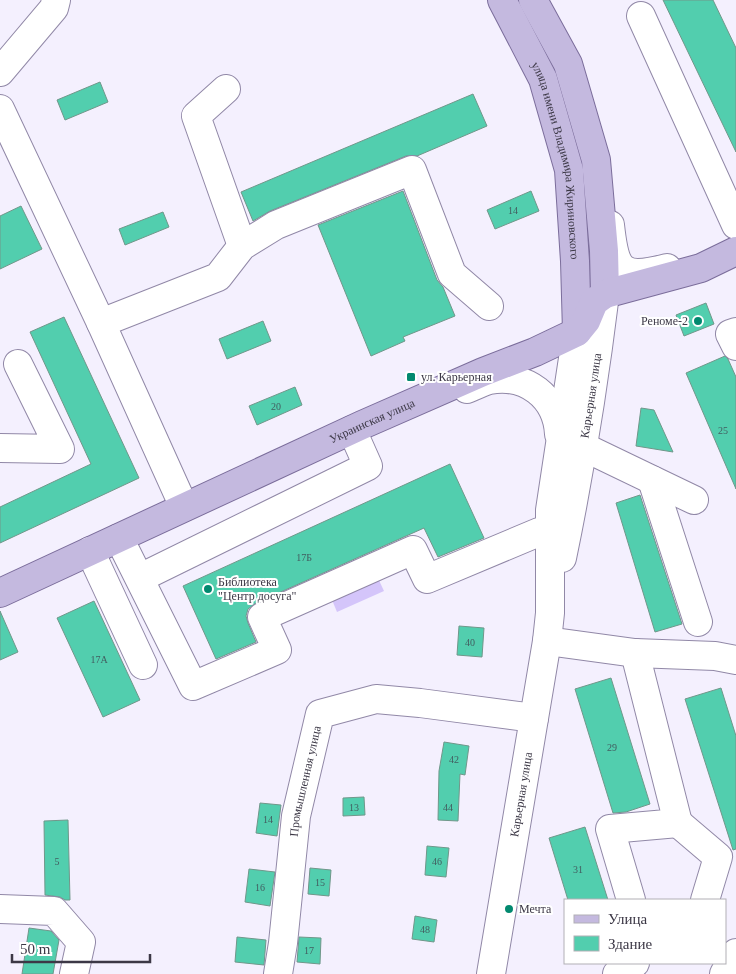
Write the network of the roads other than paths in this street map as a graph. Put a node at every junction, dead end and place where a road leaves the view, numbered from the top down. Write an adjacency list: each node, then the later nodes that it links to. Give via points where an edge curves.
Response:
1 (56, 0): 5 (street, via 54,8)
2 (502, 0): 15 (main road, улица имени Владимира Жириновского, via 543,79 569,170)
3 (533, 0): 8 (main road, via 568,64)
4 (641, 16): 9 (street)
5 (0, 72)
6 (226, 89): 10 (street, via 196,116)
7 (0, 109): 14 (street)
8 (596, 160): 11 (street, via 607,195 613,249 616,260 624,269 641,274); 12 (main road)
9 (736, 225)
10 (242, 246): 13 (street, via 276,225 412,170 452,274); 14 (street, via 218,277)
11 (736, 251): 12 (main road, via 701,268)
12 (605, 294): 15 (main road, Украинская улица, via 594,302 586,321); 31 (street, Карьерная улица, via 574,498)
13 (489, 306)
14 (101, 323): 25 (street)
15 (576, 332): 19 (main road, Украинская улица); 20 (street, Карьерная улица)
16 (736, 332): 17 (street, via 730,334)
17 (736, 346)
18 (18, 364): 21 (street, via 60,449)
19 (357, 427): 20 (street, via 414,410 488,380 514,380 536,390 555,411); 25 (main road, Украинская улица); 29 (street, via 368,466)
20 (560, 444): 31 (street, Карьерная улица, via 550,510)
21 (0, 448)
22 (590, 450): 23 (street)
23 (652, 480): 24 (street); 32 (street)
24 (694, 500)
25 (184, 507): 27 (main road, Украинская улица)
26 (539, 532): 29 (street, via 427,579 413,550 262,617 277,650 193,686)
27 (119, 538): 28 (main road, Украинская улица); 29 (street)
28 (90, 551): 30 (main road, Украинская улица); 36 (street)
29 (140, 578)
30 (0, 593)
31 (550, 613): 33 (street, Карьерная улица)
32 (698, 622)
33 (547, 641): 34 (street); 37 (street, Карьерная улица)
34 (635, 653): 35 (street, via 715,656); 38 (street)
35 (736, 660)
36 (143, 665)
37 (534, 718): 45 (street, Промышленная улица, via 376,700 320,714 296,816); 46 (street, Карьерная улица)
38 (678, 823): 39 (street, via 610,829); 40 (street, via 718,857)
39 (631, 899)
40 (706, 899)
41 (0, 909): 44 (street, via 54,911 80,942)
42 (736, 953): 48 (street)
43 (633, 964): 47 (street)
44 (74, 974)
45 (278, 974)
46 (490, 974)
47 (617, 974)
48 (724, 974)

